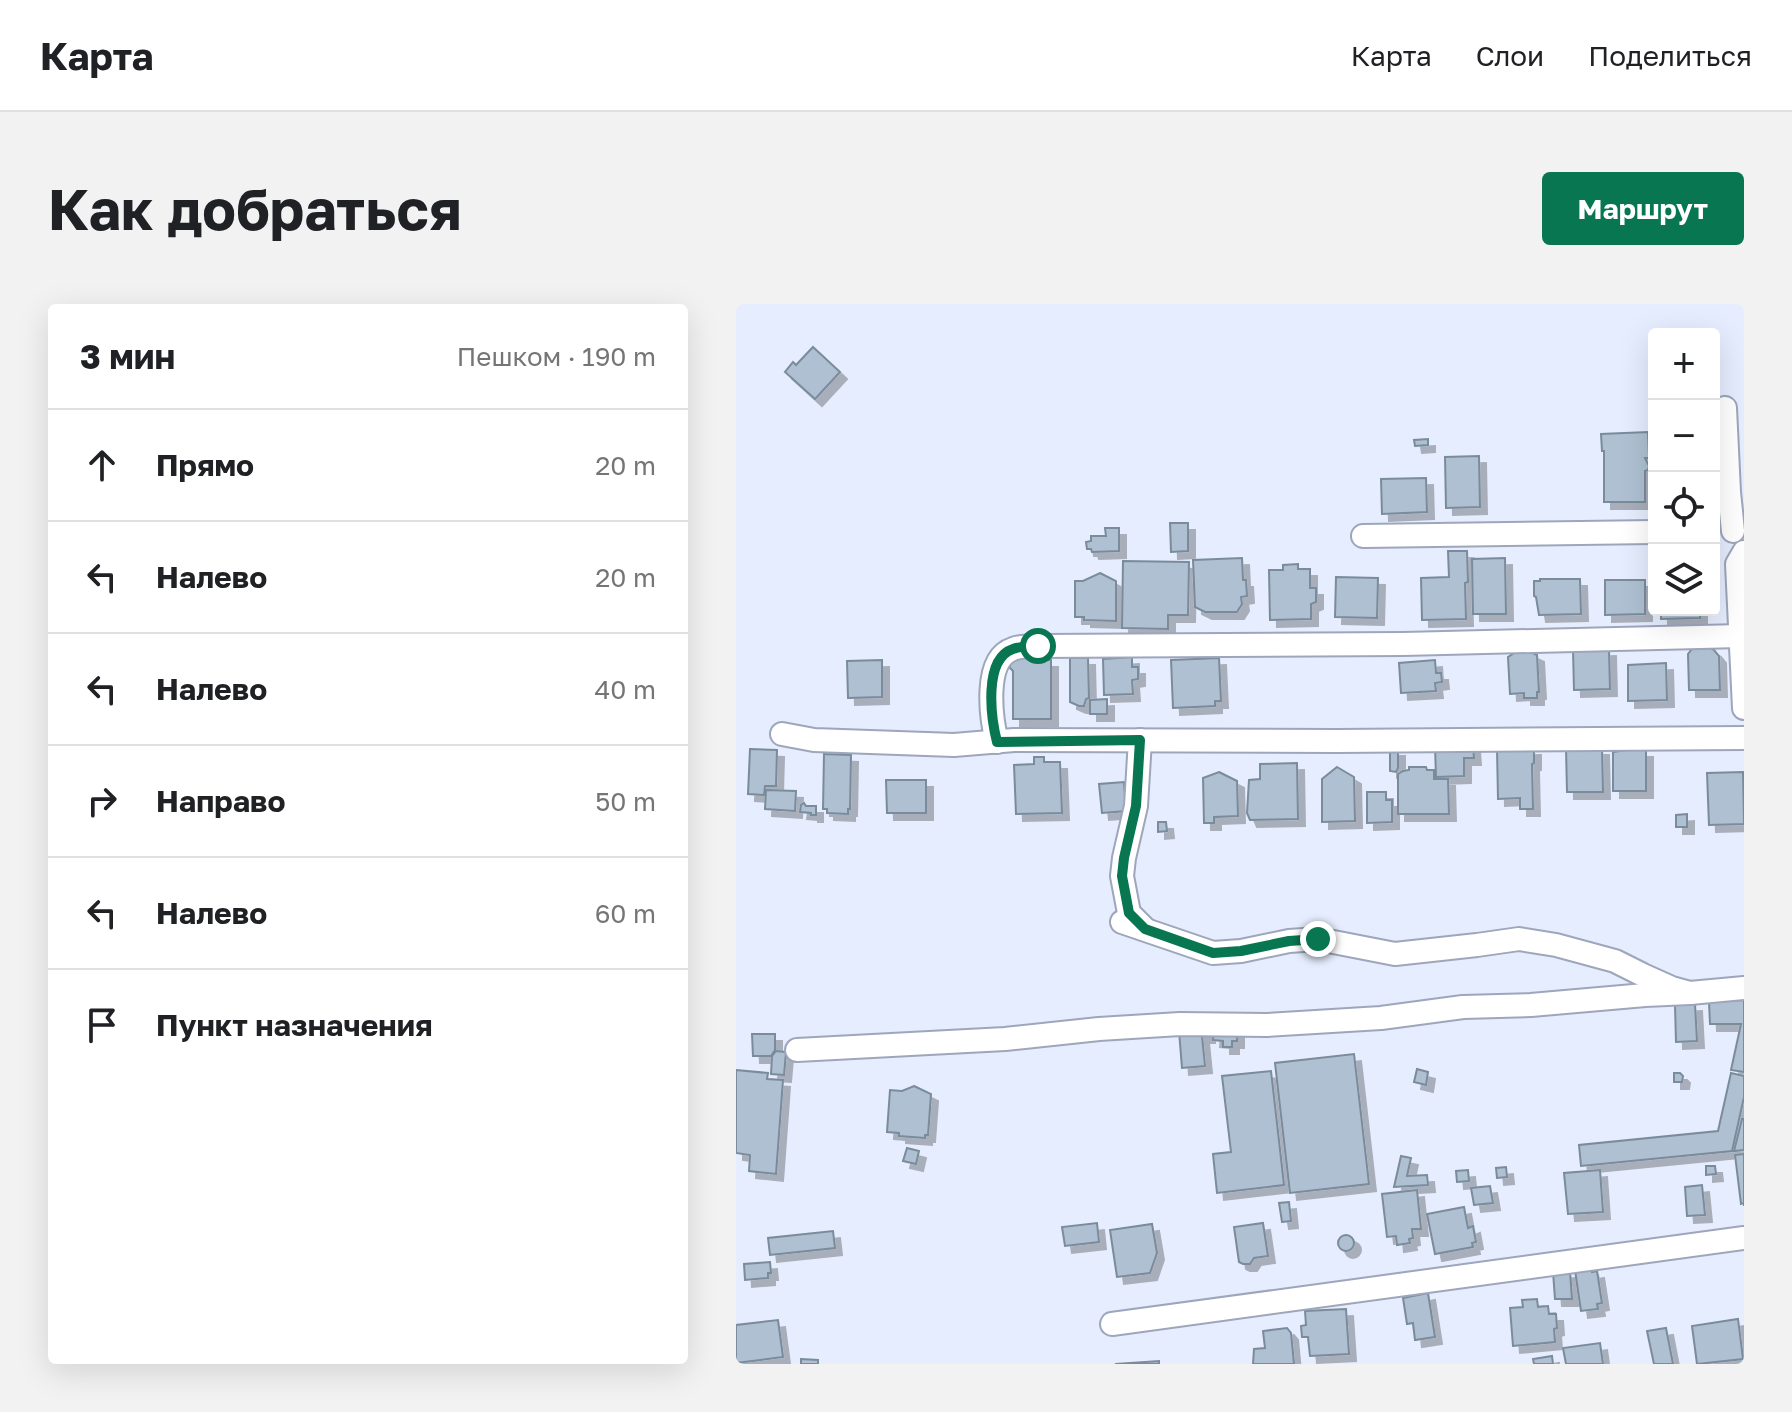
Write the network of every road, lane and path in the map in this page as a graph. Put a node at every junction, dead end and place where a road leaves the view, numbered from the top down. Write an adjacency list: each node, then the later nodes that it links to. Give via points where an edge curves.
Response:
1 (1725, 408): 4 (street)
2 (1648, 532): 3 (street)
3 (1363, 536)
4 (1730, 536)
5 (1744, 552): 6 (street, via 1737,564)
6 (1741, 636): 7 (street); 11 (street, via 1012,649 995,666)
7 (1744, 708)
8 (782, 734): 11 (street, via 862,742)
9 (1744, 738): 10 (street)
10 (1140, 740): 11 (street); 13 (street, via 1136,806 1122,876 1129,913)
11 (997, 742)
12 (1122, 922): 13 (street)
13 (1145, 929): 15 (street, via 1213,953 1318,939 1395,954 1519,939 1615,961)
14 (1744, 988): 15 (street)
15 (1690, 993): 16 (street, via 1463,1007 1381,1018 1180,1024)
16 (797, 1050)
17 (1744, 1238): 18 (street)
18 (1112, 1324)

